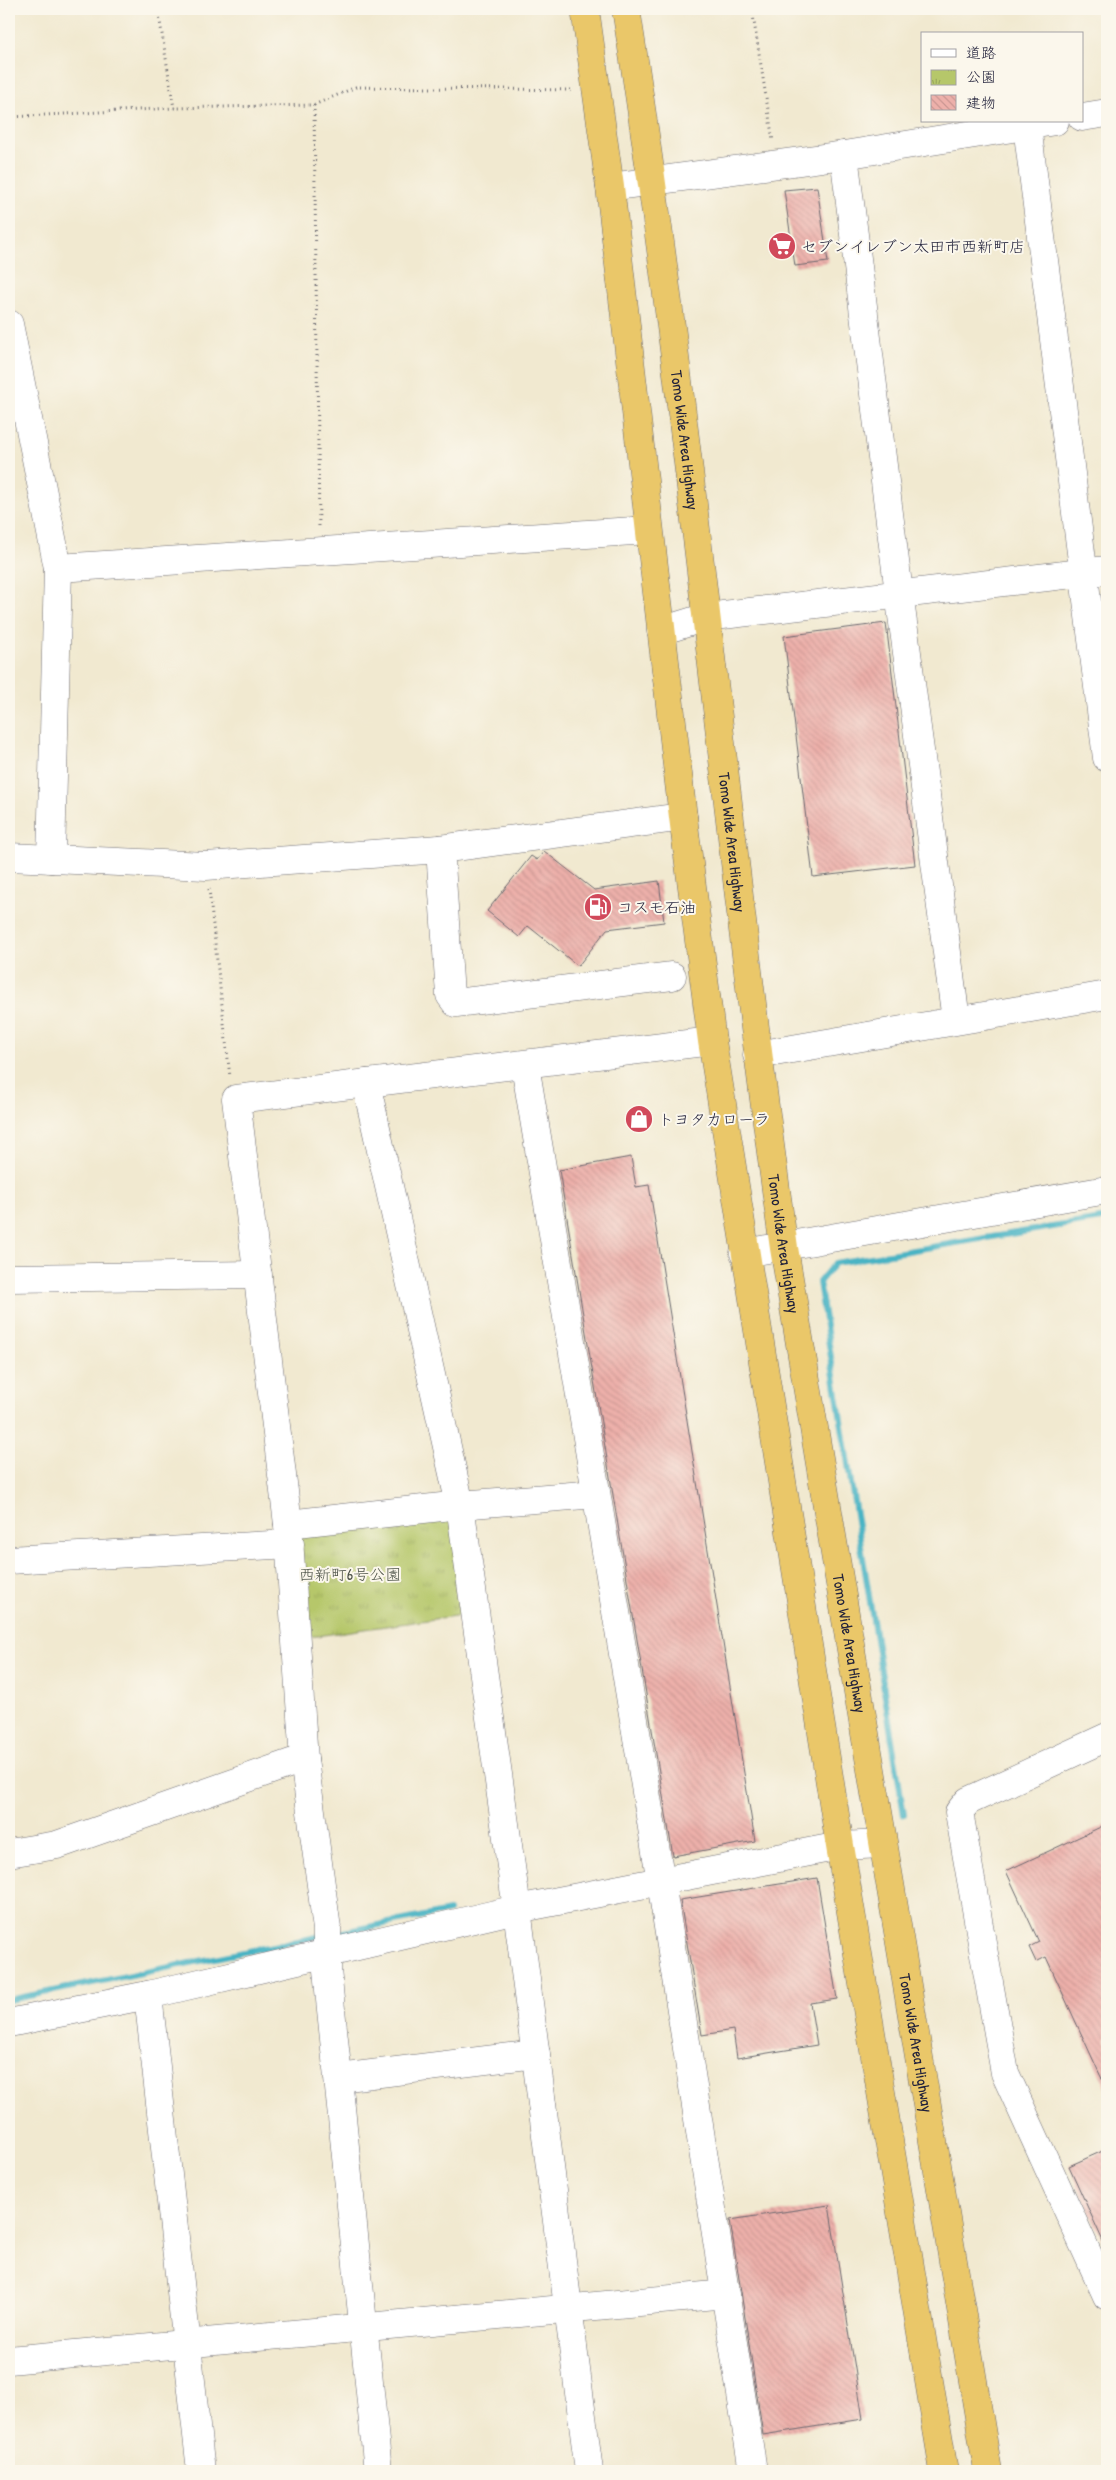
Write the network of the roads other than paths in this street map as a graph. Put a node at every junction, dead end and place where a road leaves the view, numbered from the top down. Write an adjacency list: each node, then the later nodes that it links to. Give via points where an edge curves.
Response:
1 (585, 9): 9 (highway)
2 (626, 9): 8 (highway, Tomo Wide Area Highway)
3 (1107, 113): 4 (street)
4 (1084, 117)
5 (1049, 122): 6 (street)
6 (1027, 126): 7 (street); 13 (street)
7 (844, 155): 8 (street); 14 (street)
8 (653, 181): 9 (street); 15 (highway, Tomo Wide Area Highway)
9 (610, 187): 11 (highway)
10 (9, 324): 12 (street)
11 (649, 530): 12 (street); 16 (highway)
12 (58, 568): 21 (street)
13 (1095, 572): 14 (street); 17 (street)
14 (899, 593): 15 (street); 24 (street)
15 (706, 617): 16 (street); 26 (highway, Tomo Wide Area Highway)
16 (661, 631): 18 (highway)
17 (1107, 758)
18 (683, 817): 19 (street); 25 (highway)
19 (440, 849): 21 (street, via 206,866); 22 (street, via 450,996 456,1003)
20 (9, 857): 21 (street)
21 (51, 859)
22 (672, 976)
23 (1107, 995): 24 (street)
24 (956, 1020): 26 (street)
25 (712, 1041): 27 (street); 31 (highway)
26 (757, 1055): 30 (highway, Tomo Wide Area Highway)
27 (525, 1065): 28 (street); 34 (street)
28 (366, 1083): 32 (street, via 236,1099); 35 (street)
29 (1107, 1190): 30 (street)
30 (784, 1248): 31 (street); 40 (highway, Tomo Wide Area Highway)
31 (744, 1253): 41 (highway)
32 (258, 1274): 33 (street); 36 (street)
33 (9, 1278)
34 (596, 1494): 35 (street); 43 (street)
35 (460, 1505): 36 (street); 44 (street)
36 (289, 1534): 37 (street); 39 (street)
37 (9, 1560)
38 (1107, 1737): 51 (street, via 968,1801 959,1812 1005,2073)
39 (304, 1760): 42 (street, via 58,1845); 45 (street)
40 (883, 1844): 41 (street); 61 (highway, Tomo Wide Area Highway)
41 (840, 1846): 43 (street); 60 (highway)
42 (9, 1853)
43 (661, 1882): 44 (street); 50 (street)
44 (517, 1909): 45 (street); 48 (street)
45 (328, 1951): 46 (street); 49 (street)
46 (148, 1995): 47 (street); 54 (street)
47 (9, 2023)
48 (536, 2054): 49 (street); 52 (street)
49 (339, 2078): 53 (street)
50 (726, 2294): 52 (street); 59 (street)
51 (1107, 2296)
52 (570, 2310): 53 (street); 58 (street)
53 (364, 2326): 54 (street); 57 (street)
54 (188, 2343): 55 (street); 56 (street)
55 (9, 2360)
56 (201, 2471)
57 (378, 2471)
58 (589, 2471)
59 (753, 2471)
60 (944, 2471)
61 (988, 2471)

